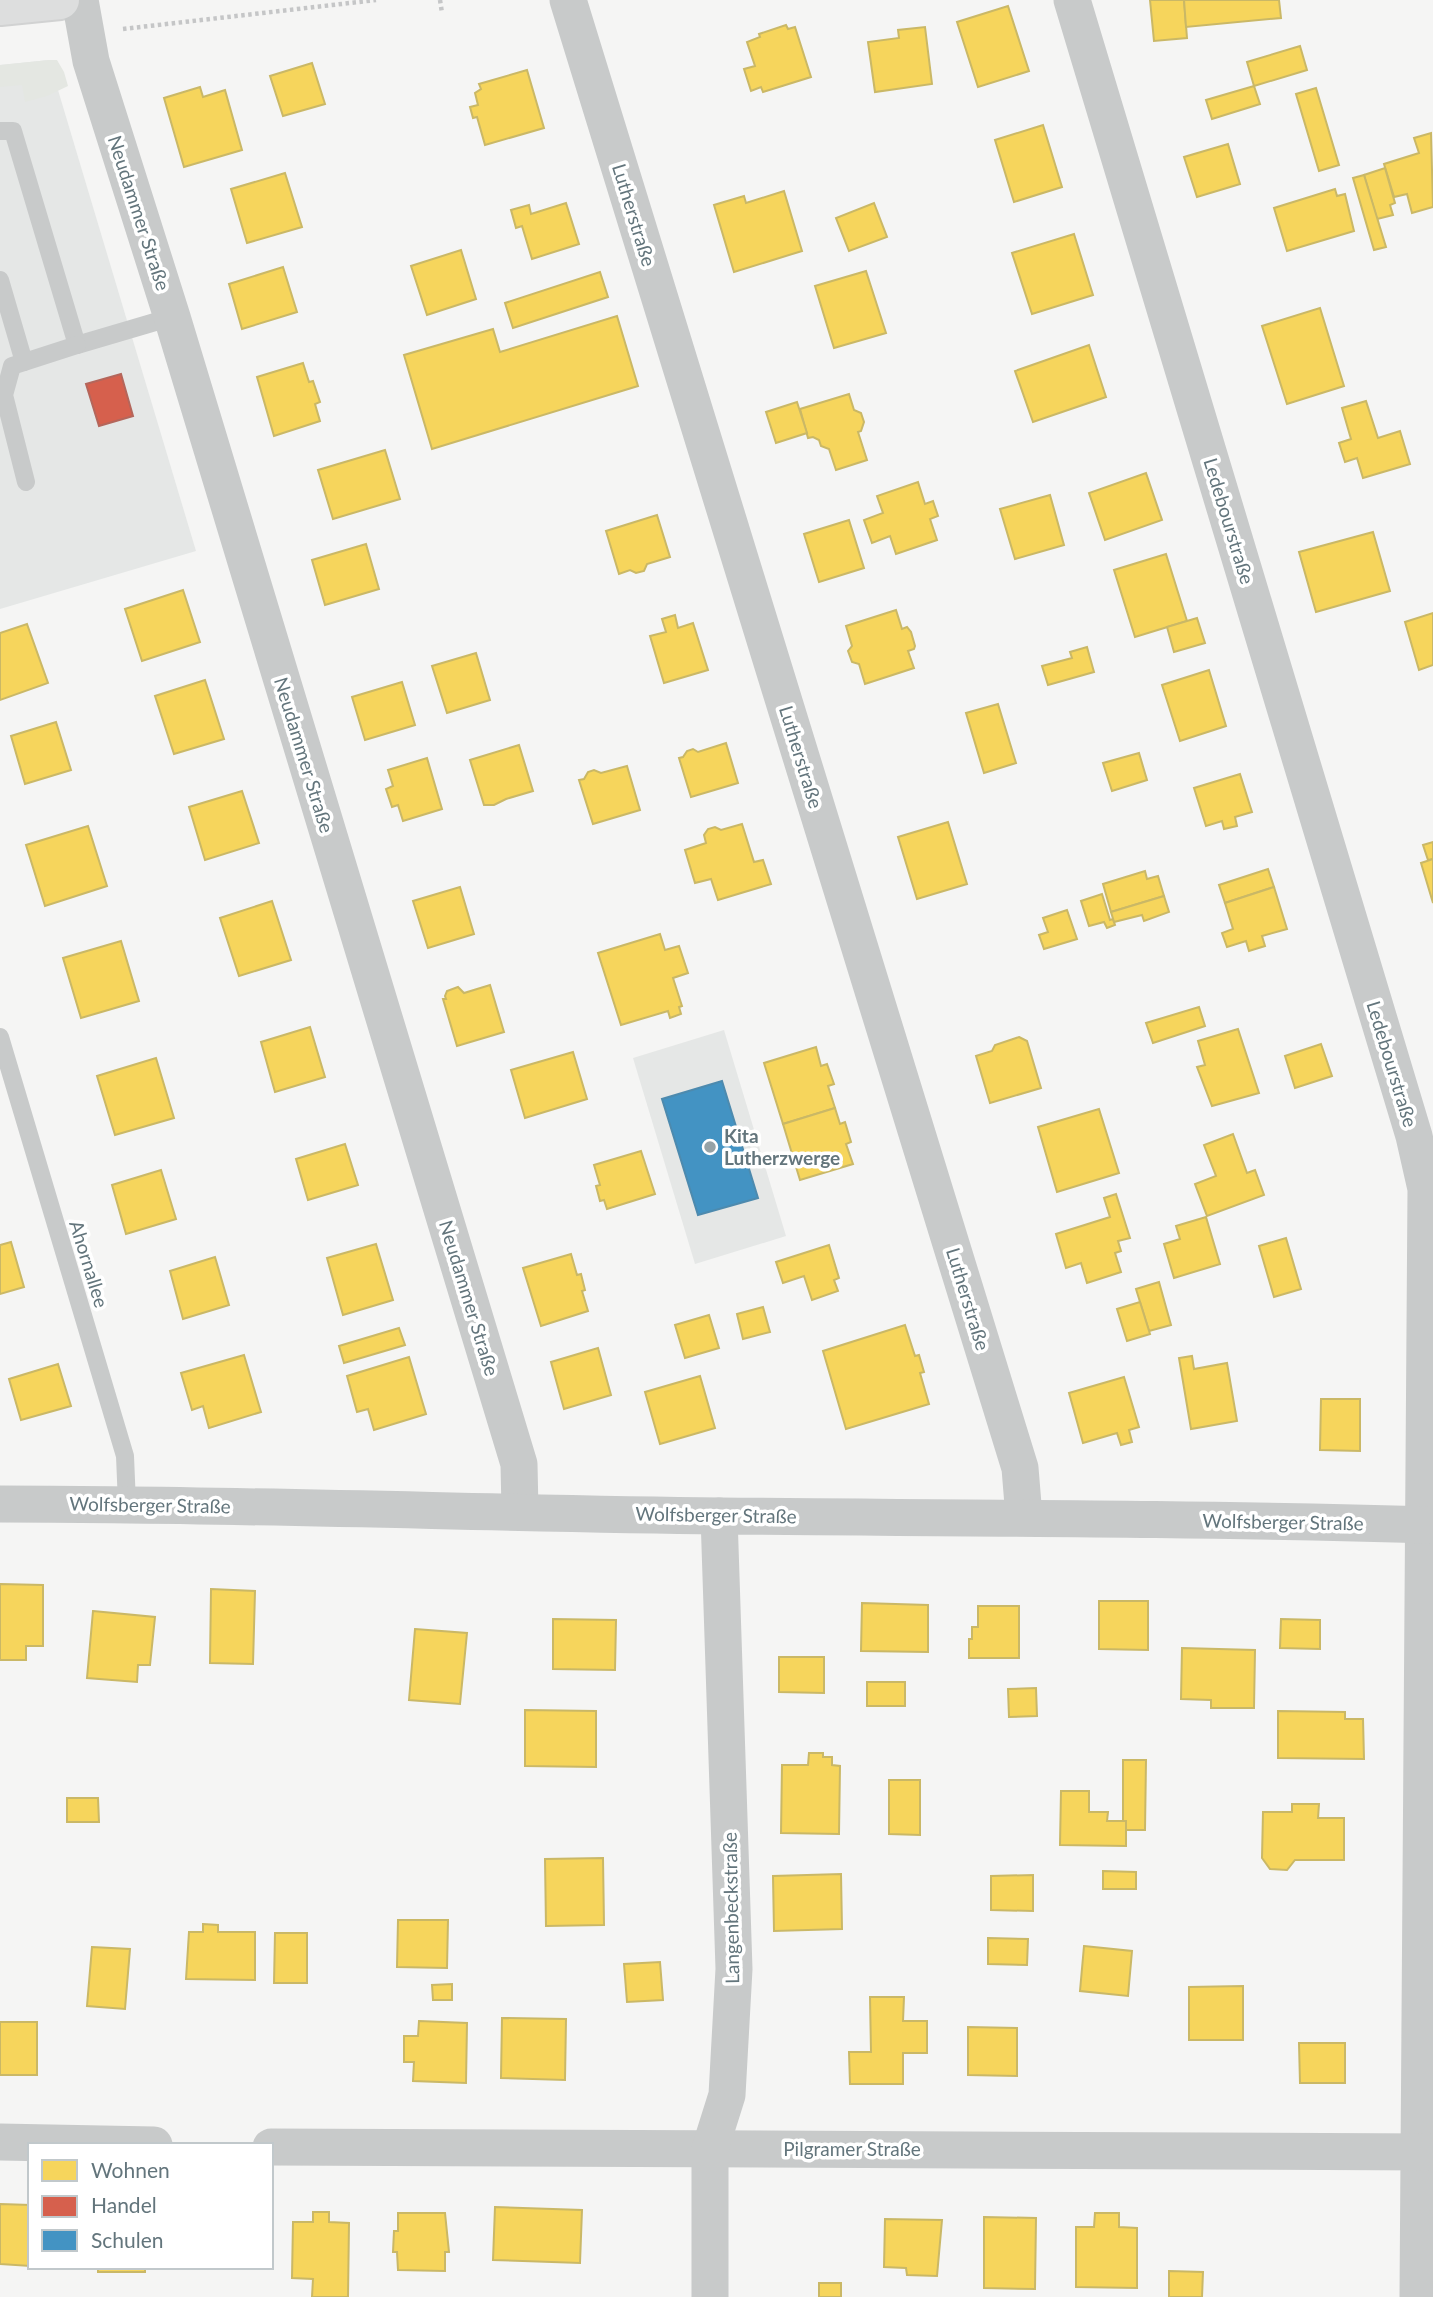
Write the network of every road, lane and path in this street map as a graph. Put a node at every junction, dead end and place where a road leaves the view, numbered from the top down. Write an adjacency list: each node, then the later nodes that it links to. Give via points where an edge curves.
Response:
1 (60, 0): 6 (main road)
2 (376, 0): 8 (path)
3 (440, 0): 7 (path)
4 (568, 0): 21 (street, Lutherstraße, via 1020,1468)
5 (1072, 0): 22 (street, Ledebourstraße, via 1414,1136 1426,1189)
6 (0, 6)
7 (442, 13)
8 (83, 16): 11 (street, Neudammer Straße, via 91,61)
9 (0, 131): 12 (lane, via 13,131)
10 (0, 280): 13 (lane)
11 (172, 317): 12 (lane); 19 (street, Neudammer Straße, via 519,1464)
12 (77, 345): 13 (lane)
13 (24, 362): 14 (lane, via 12,366)
14 (2, 396): 15 (lane)
15 (26, 482)
16 (0, 1037): 18 (lane, Ahornallee, via 125,1456)
17 (0, 1504): 18 (street, Wolfsberger Straße)
18 (127, 1504): 19 (street, Wolfsberger Straße)
19 (520, 1511): 20 (street, Wolfsberger Straße)
20 (719, 1516): 21 (street, Wolfsberger Straße); 26 (street, Langenbeckstraße, via 734,1969 727,2095)
21 (1024, 1517): 22 (street, Wolfsberger Straße)
22 (1428, 1525): 27 (street, Ledebourstraße)
23 (0, 2142): 24 (street)
24 (51, 2143)
25 (273, 2147): 26 (street, Pilgramer Straße)
26 (710, 2148): 27 (street, Pilgramer Straße); 28 (street, Langenbeckstraße)
27 (1426, 2152): 29 (street, Ledebourstraße)
28 (710, 2297)
29 (1418, 2297)

